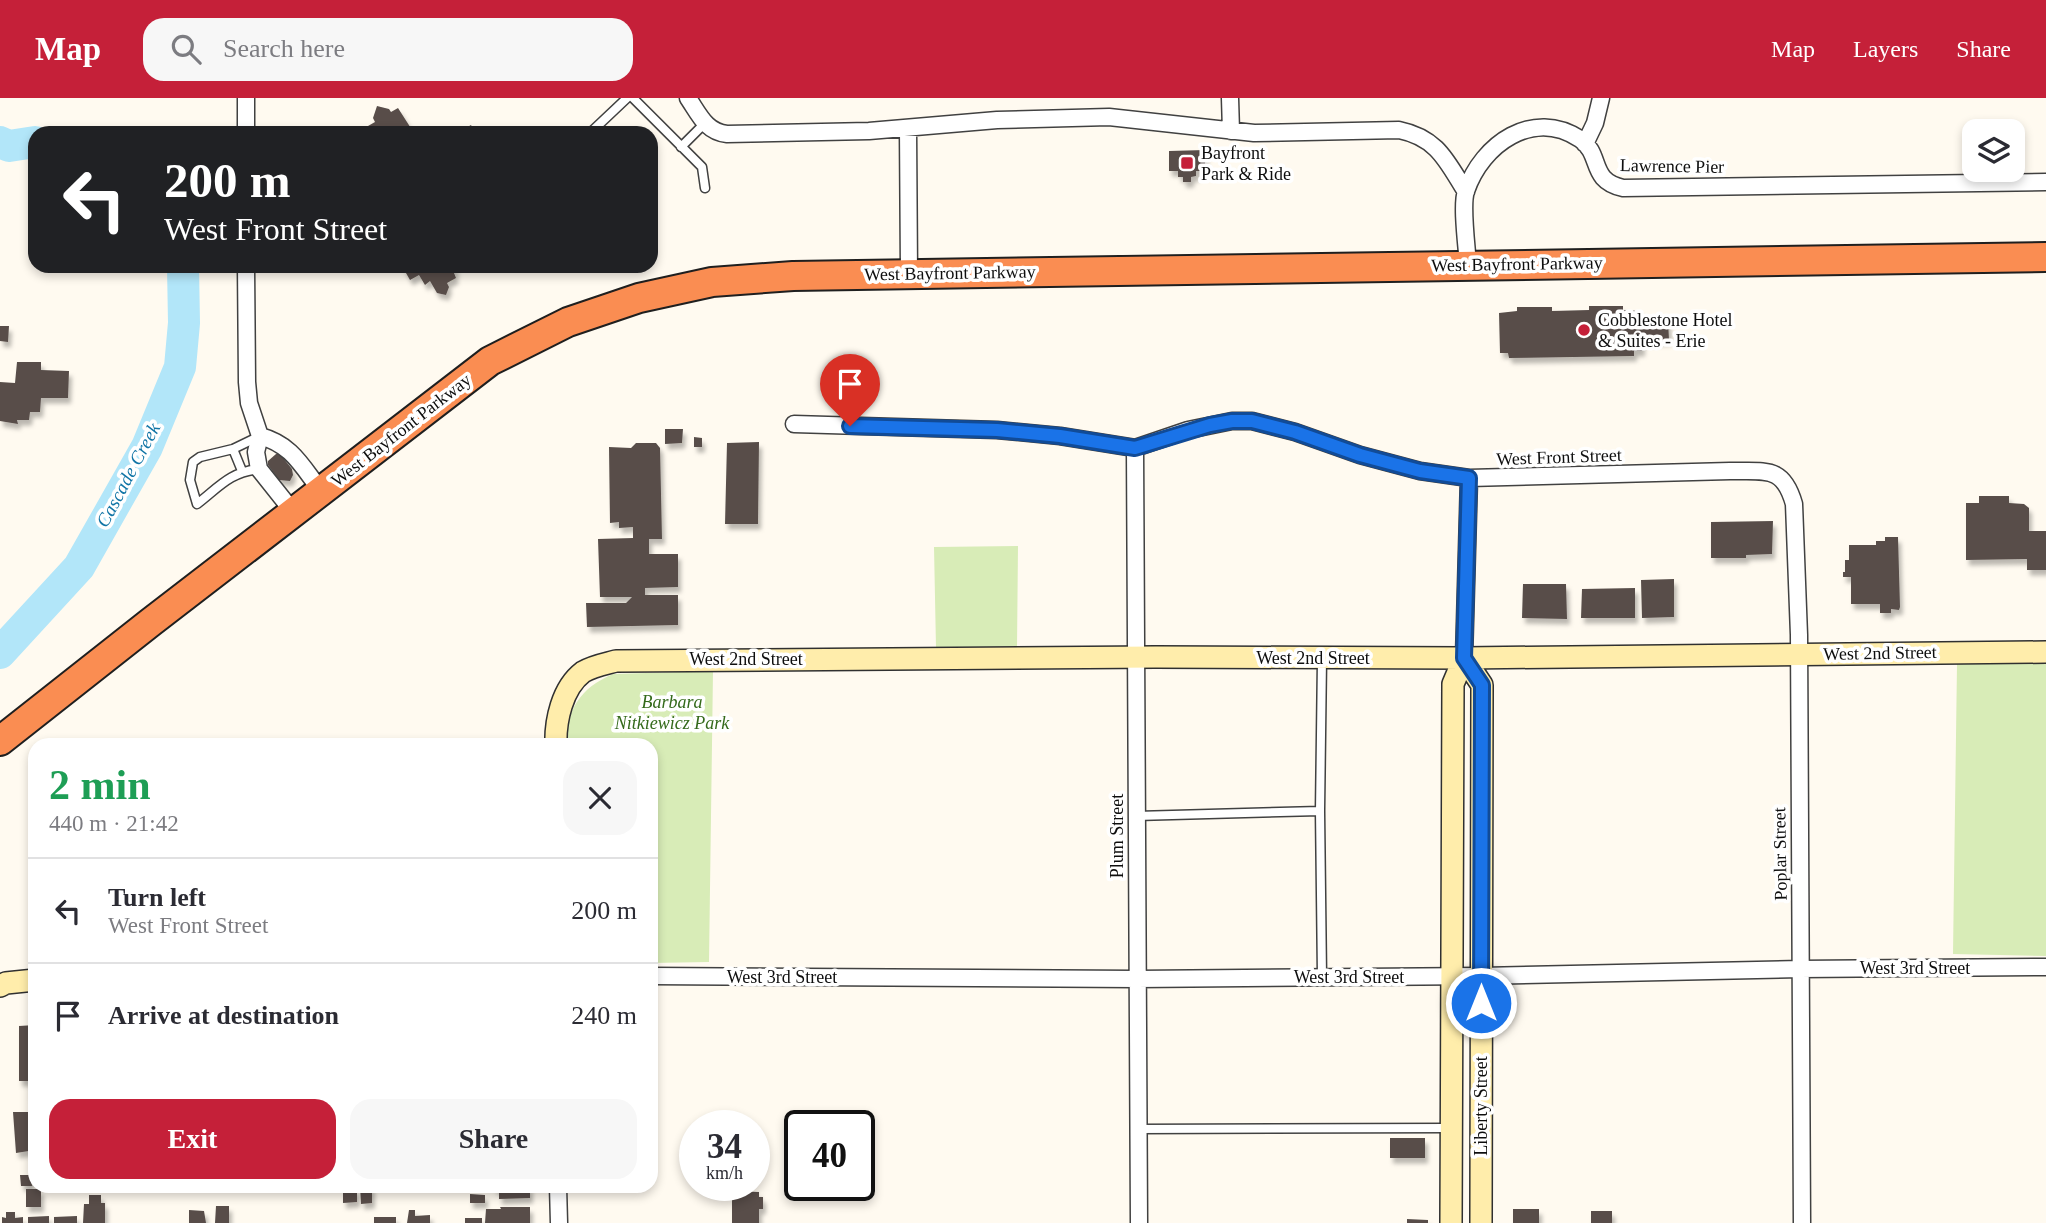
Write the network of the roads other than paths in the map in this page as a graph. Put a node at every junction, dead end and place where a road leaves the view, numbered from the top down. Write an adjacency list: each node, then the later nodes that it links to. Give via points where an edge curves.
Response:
1 (246, 98): 8 (street)
2 (628, 98): 9 (lane)
3 (633, 98): 13 (lane)
4 (688, 98): 7 (street)
5 (1230, 98): 11 (street)
6 (1601, 98): 12 (street)
7 (705, 123): 10 (street, via 716,133 727,134); 13 (lane)
8 (246, 126)
9 (598, 126)
10 (908, 129): 11 (street, via 1109,117); 20 (street)
11 (1231, 131): 16 (street, via 1412,133 1439,150)
12 (1585, 144): 14 (street, Lawrence Pier, via 1605,181 1623,188); 16 (street, via 1556,130 1518,131 1495,147)
13 (681, 147): 15 (lane, via 702,167)
14 (2046, 182)
15 (705, 188)
16 (1466, 192): 18 (street)
17 (2046, 257): 18 (highway, West Bayfront Parkway)
18 (1468, 265): 20 (highway, West Bayfront Parkway)
19 (246, 273): 22 (street, via 248,403)
20 (909, 274): 29 (highway, West Bayfront Parkway, via 712,282 639,298 568,322 490,361)
21 (794, 425): 23 (street, West Front Street, via 997,430)
22 (260, 436): 24 (lane); 25 (street, via 256,452); 29 (street, via 290,450)
23 (1135, 448): 27 (street, West Front Street, via 1199,428 1252,421 1420,471); 33 (street, Plum Street)
24 (233, 449): 26 (lane); 26 (lane, via 193,462 190,480 197,504)
25 (259, 469): 26 (lane); 30 (street)
26 (242, 471)
27 (1469, 478): 28 (street, West Front Street, via 1730,471 1767,472); 35 (street, Liberty Street)
28 (1789, 485): 32 (street, Poplar Street, via 1794,504)
29 (322, 492): 30 (highway, West Bayfront Parkway)
30 (294, 513): 37 (highway, West Bayfront Parkway)
31 (2046, 652): 32 (street, West 2nd Street)
32 (1799, 655): 35 (street, West 2nd Street); 41 (street, Poplar Street)
33 (1137, 658): 34 (street, West 2nd Street); 36 (street, West 2nd Street, via 616,661 594,667 572,685 560,711); 39 (street, Plum Street)
34 (1322, 658): 35 (street, West 2nd Street); 38 (lane)
35 (1464, 658): 43 (street, Liberty Street, via 1453,684); 44 (street, Liberty Street, via 1482,685)
36 (557, 738)
37 (0, 741)
38 (1320, 811): 39 (lane); 45 (lane)
39 (1136, 816): 46 (street, Plum Street)
40 (2046, 967): 41 (street, West 3rd Street)
41 (1800, 969): 44 (street, West 3rd Street); 56 (street, Poplar Street)
42 (658, 976): 46 (street, West 3rd Street)
43 (1453, 976): 44 (street, West 3rd Street); 45 (street, West 3rd Street); 49 (street, Liberty Street)
44 (1481, 976): 55 (street, Liberty Street)
45 (1322, 977): 46 (street, West 3rd Street)
46 (1138, 979): 50 (street, Plum Street)
47 (28, 981): 48 (street)
48 (0, 986)
49 (1452, 1128): 50 (lane); 54 (street, Liberty Street)
50 (1138, 1129): 53 (street, Plum Street)
51 (558, 1193): 52 (street)
52 (559, 1223)
53 (1139, 1223)
54 (1451, 1223)
55 (1481, 1223)
56 (1802, 1223)

